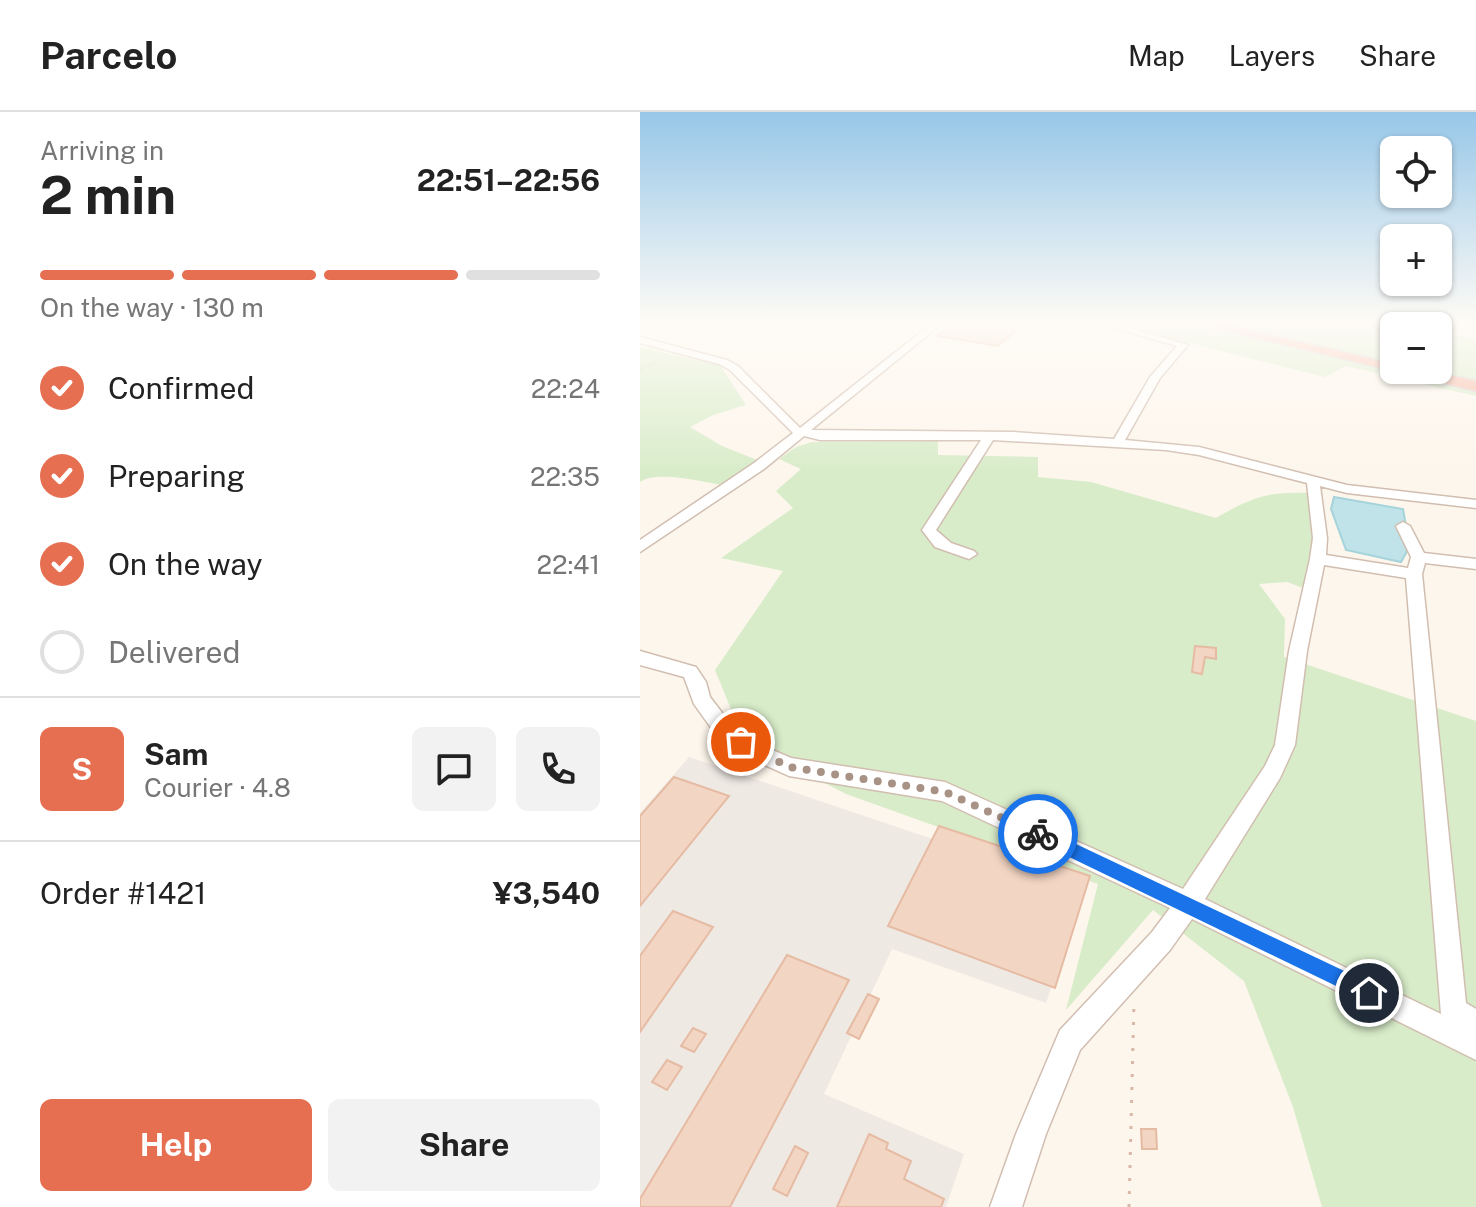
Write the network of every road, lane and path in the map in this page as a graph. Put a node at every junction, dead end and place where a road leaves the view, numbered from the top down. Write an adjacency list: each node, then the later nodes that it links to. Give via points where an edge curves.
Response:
1 (738, 372): 7 (street, via 795,430)
2 (878, 372): 7 (street)
3 (1159, 372): 9 (street)
4 (1452, 378): 6 (highway)
5 (1452, 379): 6 (highway)
6 (1476, 384)
7 (804, 432): 8 (street); 13 (street)
8 (989, 436): 9 (street); 14 (street, via 929,530 948,548)
9 (1118, 442): 10 (street, via 1199,451)
10 (1313, 481): 11 (street, via 1388,496); 15 (street)
11 (1476, 504)
12 (1403, 526): 17 (street)
13 (640, 547)
14 (969, 554)
15 (1318, 559): 17 (street); 19 (street, via 1285,745)
16 (1476, 564): 17 (street)
17 (1416, 566): 21 (street, via 1453,1011)
18 (640, 658): 19 (street, via 690,672 701,699 726,733 789,767 945,792)
19 (1188, 904): 21 (street); 22 (street, via 1070,1040)
20 (1134, 1001): 23 (path)
21 (1472, 1033)
22 (1006, 1207)
23 (1129, 1207)

